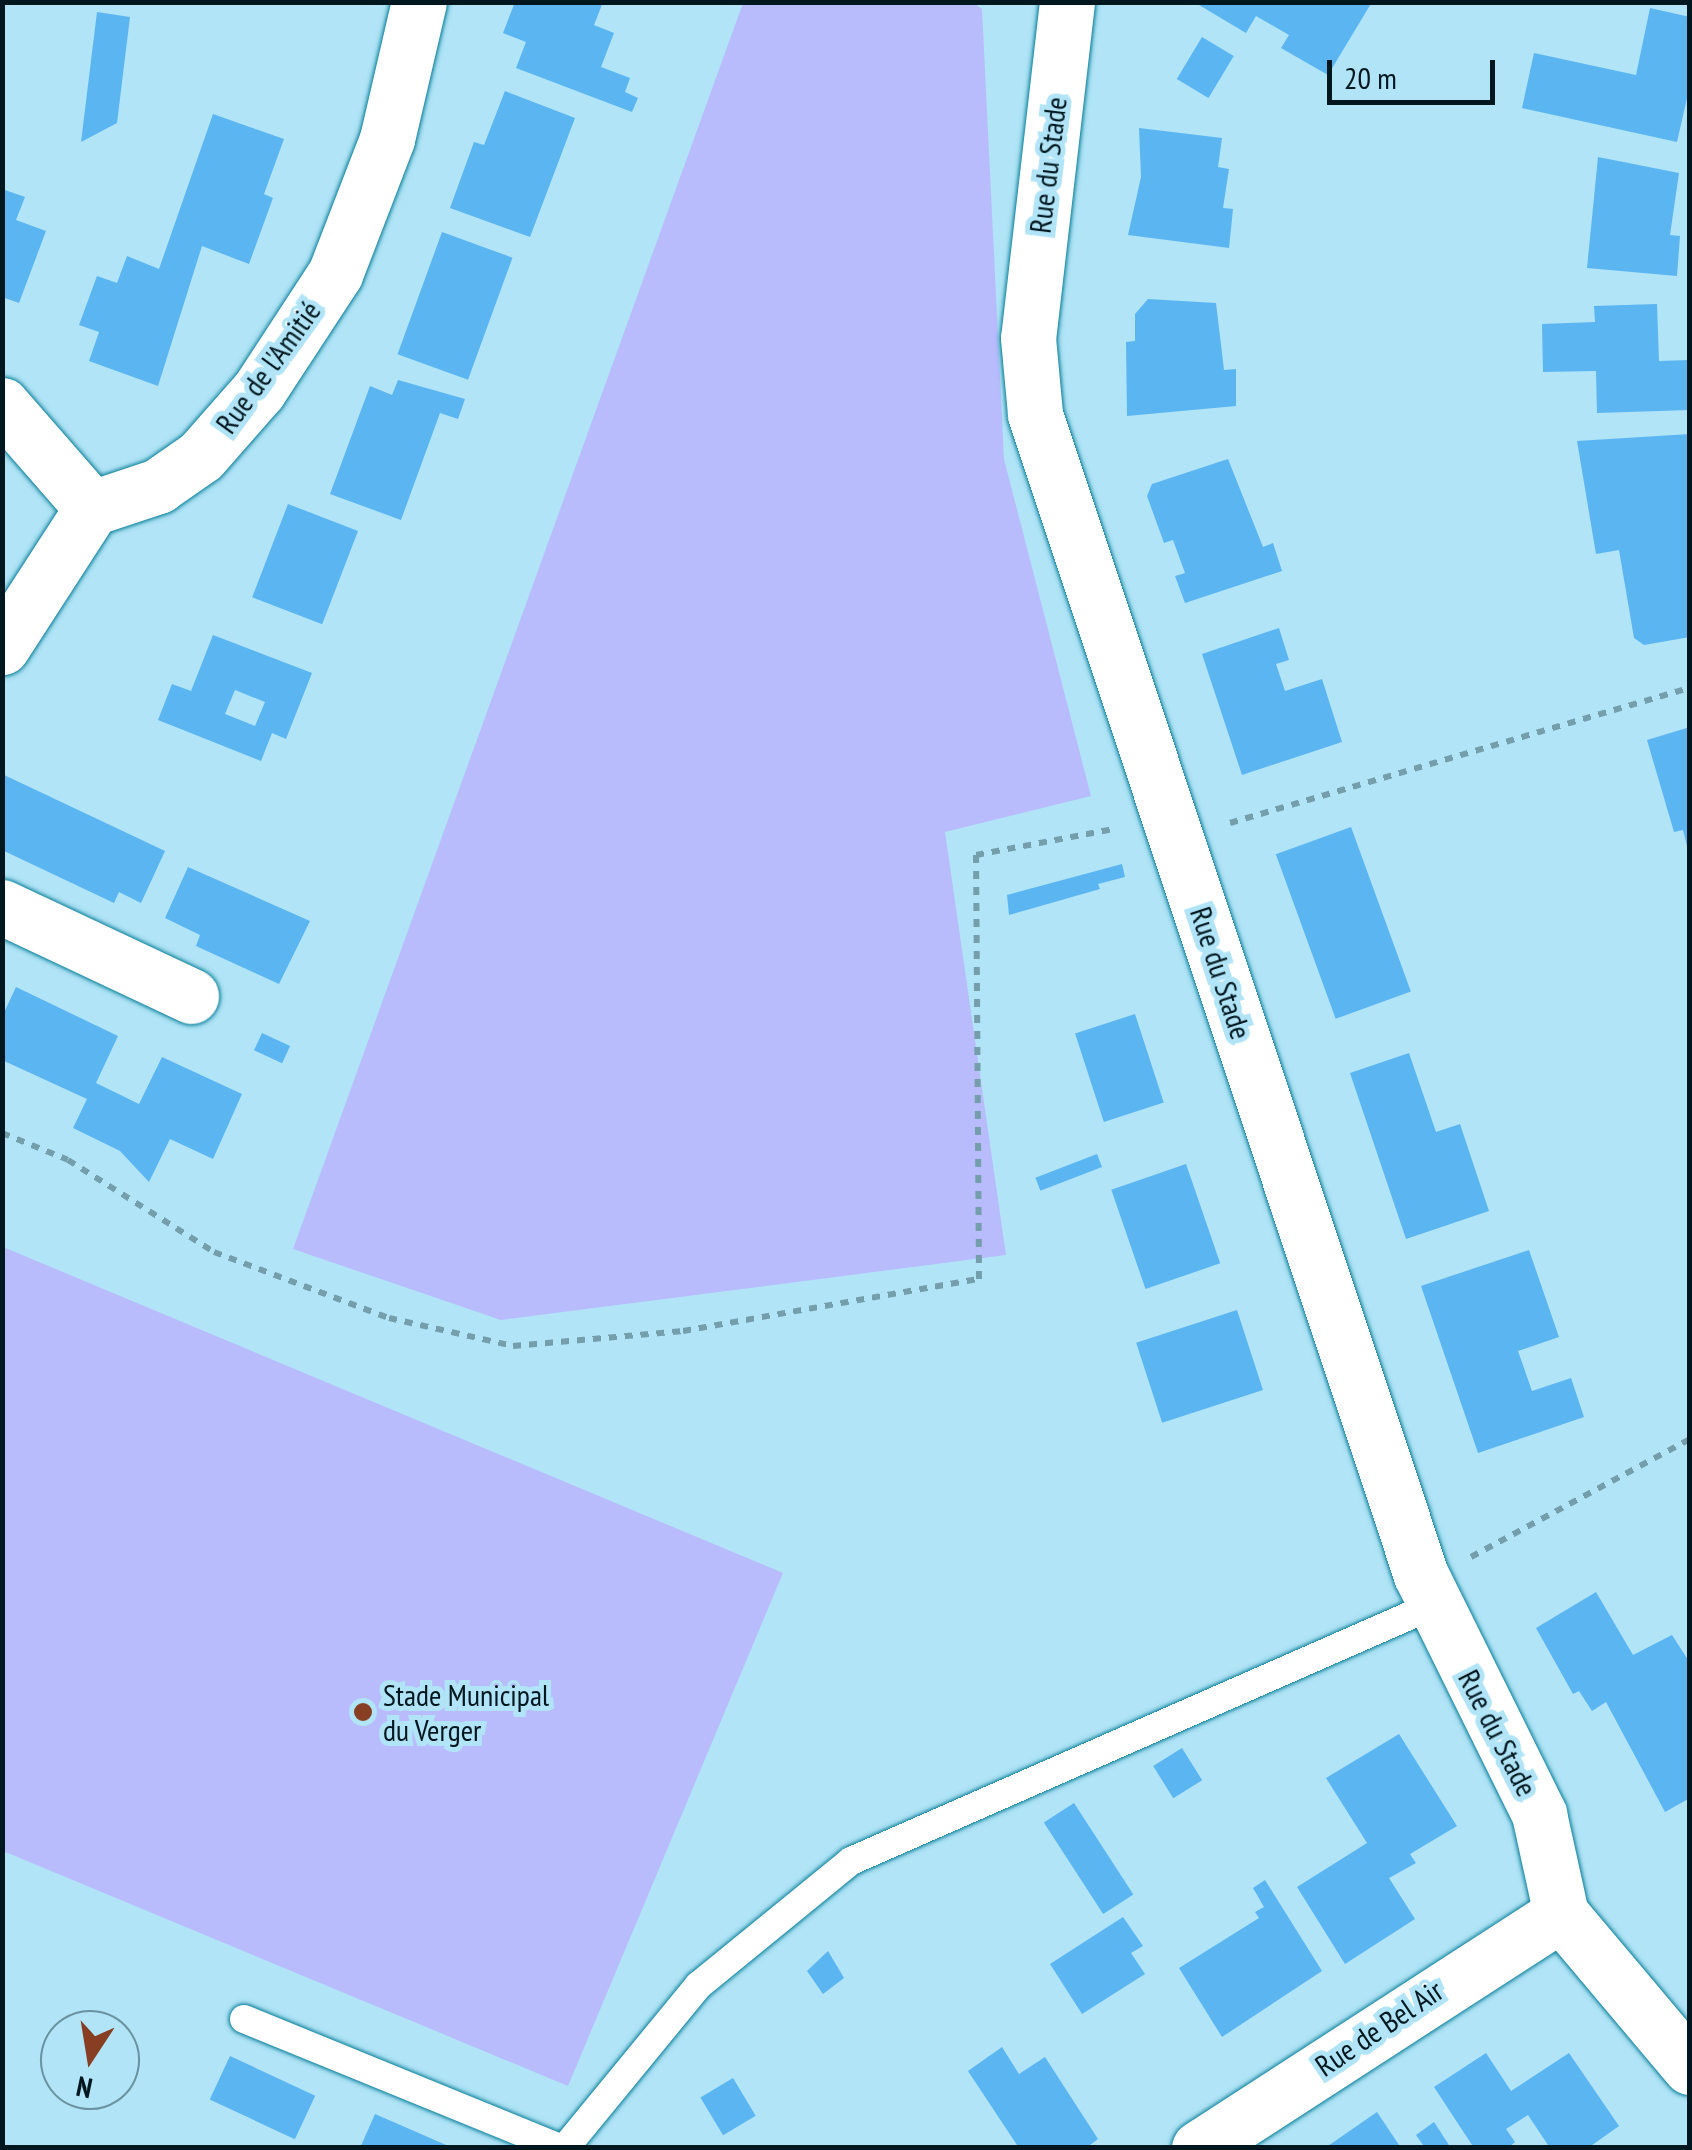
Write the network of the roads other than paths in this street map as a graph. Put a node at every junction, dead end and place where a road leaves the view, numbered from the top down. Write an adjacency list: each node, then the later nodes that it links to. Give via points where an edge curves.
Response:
1 (419, 2): 4 (street, Rue de l'Amitié, via 387,139 335,274 259,390 202,456 158,486)
2 (1067, 2): 8 (street, Rue du Stade, via 1028,338 1035,414)
3 (2, 405): 4 (street)
4 (92, 508): 5 (street)
5 (2, 647)
6 (2, 906): 7 (street)
7 (191, 996)
8 (1428, 1590): 9 (street, Rue du Stade, via 1539,1814); 12 (lane, via 851,1860 700,1985)
9 (1561, 1914): 11 (street); 13 (street, Rue de Bel Air)
10 (244, 2019): 12 (lane)
11 (1690, 2068)
12 (563, 2148)
13 (1199, 2148)

